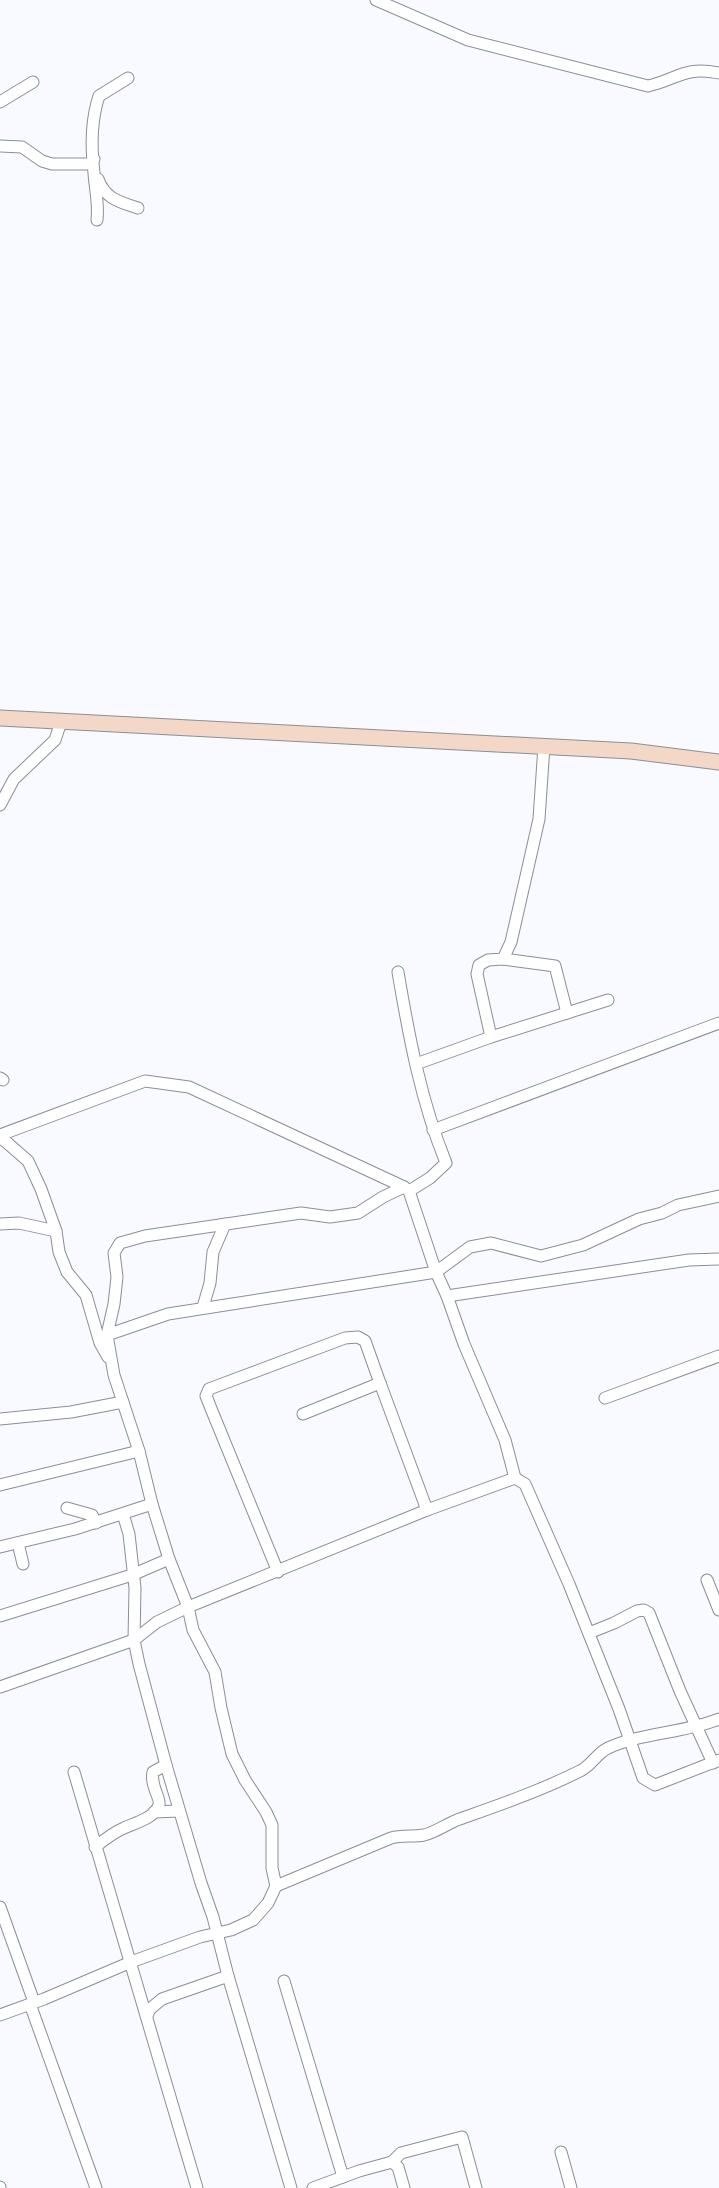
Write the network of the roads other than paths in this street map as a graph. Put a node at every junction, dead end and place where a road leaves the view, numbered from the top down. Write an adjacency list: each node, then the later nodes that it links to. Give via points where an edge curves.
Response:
1 (376, 0): 2 (street, via 468,40 648,86 688,71)
2 (719, 73)
3 (128, 78): 7 (street, via 99,96 93,112)
4 (33, 82): 5 (street)
5 (0, 102)
6 (0, 146): 7 (street, via 22,147 42,161 52,164)
7 (94, 162): 8 (street, via 102,191 115,200); 9 (street)
8 (138, 208)
9 (97, 220)
10 (0, 718): 11 (main road)
11 (61, 722): 12 (main road); 14 (street, via 55,740 14,779)
12 (544, 746): 13 (main road, via 631,751); 15 (street, via 539,819 511,942)
13 (719, 762)
14 (0, 805)
15 (503, 959): 18 (street, via 555,966); 20 (street, via 488,960 479,965 477,974)
16 (398, 972): 21 (street)
17 (608, 1000): 18 (street)
18 (567, 1013): 20 (street)
19 (719, 1023): 22 (street)
20 (492, 1037): 21 (street)
21 (416, 1064): 22 (street)
22 (433, 1130): 24 (street, via 446,1163 430,1178)
23 (0, 1137): 24 (street, via 145,1081 189,1087); 28 (street, via 28,1161)
24 (406, 1189): 27 (street, via 383,1197 358,1213 330,1217 301,1213); 30 (street)
25 (719, 1196): 30 (street, via 678,1205 662,1213 639,1219 583,1245 541,1256 491,1243 470,1247)
26 (0, 1224): 28 (street, via 19,1223)
27 (225, 1224): 32 (street, via 213,1252 210,1283); 33 (street, via 145,1236 120,1243 114,1253 117,1277)
28 (56, 1230): 35 (street, via 59,1252 67,1272 86,1296 100,1343)
29 (719, 1259): 31 (street, via 689,1260)
30 (436, 1272): 31 (street); 32 (street)
31 (447, 1296): 42 (street, via 464,1344 505,1440)
32 (203, 1307): 33 (street, via 168,1314)
33 (107, 1335): 35 (street)
34 (719, 1356): 37 (street)
35 (112, 1364): 38 (street)
36 (380, 1382): 39 (street); 46 (street); 53 (street, via 365,1341 358,1336 345,1338 209,1389 206,1396)
37 (605, 1398)
38 (123, 1402): 40 (street, via 71,1412); 41 (street)
39 (303, 1414)
40 (0, 1419)
41 (139, 1451): 43 (street); 44 (street)
42 (515, 1478): 46 (street); 59 (street, via 525,1484)
43 (0, 1485)
44 (152, 1504): 47 (street); 51 (street)
45 (67, 1508): 48 (street, via 92,1515)
46 (427, 1510): 53 (street)
47 (123, 1514): 48 (street); 54 (street, via 128,1534)
48 (96, 1523): 49 (street)
49 (18, 1543): 50 (street); 52 (street)
50 (0, 1547)
51 (170, 1559): 54 (street); 56 (street)
52 (23, 1564)
53 (278, 1572): 56 (street)
54 (132, 1575): 58 (street); 60 (street, via 136,1604)
55 (707, 1580): 57 (street)
56 (188, 1607): 60 (street, via 157,1622); 71 (street, via 193,1630 215,1672 232,1754 272,1825 272,1868)
57 (719, 1610)
58 (0, 1616)
59 (589, 1633): 63 (street, via 637,1610 649,1613); 64 (street, via 619,1708)
60 (134, 1640): 61 (street); 66 (street)
61 (0, 1687)
62 (719, 1719): 63 (street)
63 (698, 1727): 64 (street); 65 (street)
64 (629, 1741): 65 (street, via 643,1778 655,1785); 71 (street, via 607,1748 584,1769 549,1786 432,1832 391,1838)
65 (716, 1762)
66 (166, 1765): 68 (street); 69 (street, via 153,1772 151,1780 159,1801 159,1806)
67 (74, 1772): 70 (street)
68 (179, 1811): 69 (street); 73 (street)
69 (154, 1812): 70 (street, via 139,1822 123,1828)
70 (95, 1847): 74 (street)
71 (276, 1886): 73 (street, via 268,1904 253,1920)
72 (0, 1907): 77 (street)
73 (217, 1934): 74 (street, via 200,1937); 75 (street)
74 (131, 1962): 77 (street); 79 (street)
75 (228, 1976): 79 (street, via 162,1999 155,2003); 86 (street)
76 (284, 1981): 82 (street)
77 (32, 2003): 78 (street); 84 (street)
78 (0, 2015)
79 (146, 2016): 85 (street)
80 (562, 2152): 89 (street)
81 (392, 2162): 82 (street); 87 (street, via 398,2167); 88 (street, via 401,2153 462,2137)
82 (343, 2177): 83 (street)
83 (318, 2187)
84 (96, 2188)
85 (197, 2188)
86 (291, 2188)
87 (404, 2188)
88 (476, 2188)
89 (571, 2188)

